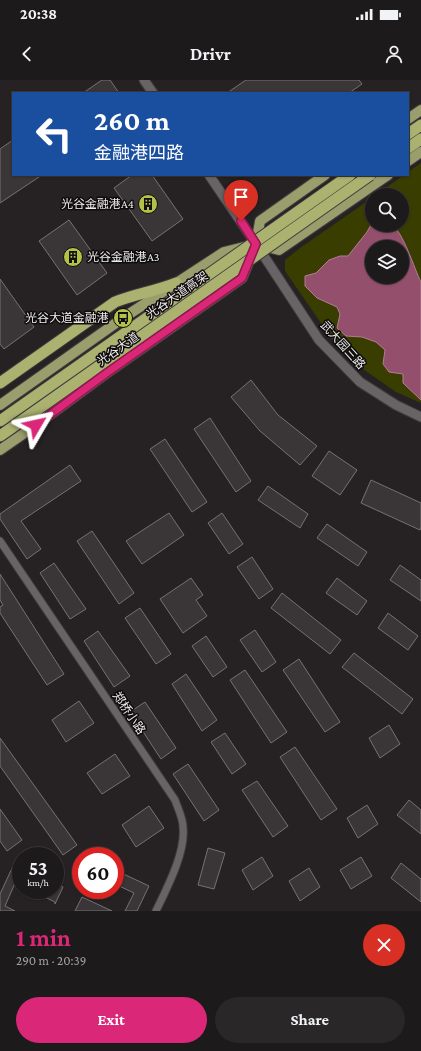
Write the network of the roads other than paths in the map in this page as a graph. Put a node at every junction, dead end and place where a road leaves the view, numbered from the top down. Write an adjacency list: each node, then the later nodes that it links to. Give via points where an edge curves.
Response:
1 (144, 80): 2 (street)
2 (152, 92)
3 (421, 110): 4 (main road)
4 (409, 118)
5 (421, 125): 6 (highway)
6 (409, 133)
7 (421, 139): 8 (highway)
8 (409, 147)
9 (421, 152): 10 (main road)
10 (409, 160)
11 (210, 176): 16 (street, 武大园三路)
12 (324, 176): 16 (main road, 光谷大道, via 260,221)
13 (349, 176): 21 (highway, 光谷大道高架, bridge)
14 (369, 176): 22 (highway, 光谷大道高架, bridge)
15 (387, 176): 16 (main road, 光谷大道, via 279,250)
16 (256, 244): 17 (main road, 光谷大道, via 224,252); 20 (street, 武大园三路, via 319,340 360,382 396,405); 23 (main road, 光谷大道, via 242,278)
17 (176, 283): 18 (highway, via 115,302); 19 (main road, 光谷大道)
18 (0, 383)
19 (0, 405)
20 (421, 417)
21 (0, 421)
22 (0, 436)
23 (0, 450)
24 (0, 541): 25 (street, 郑桥小路, via 175,800 183,826 182,847)
25 (156, 911)

